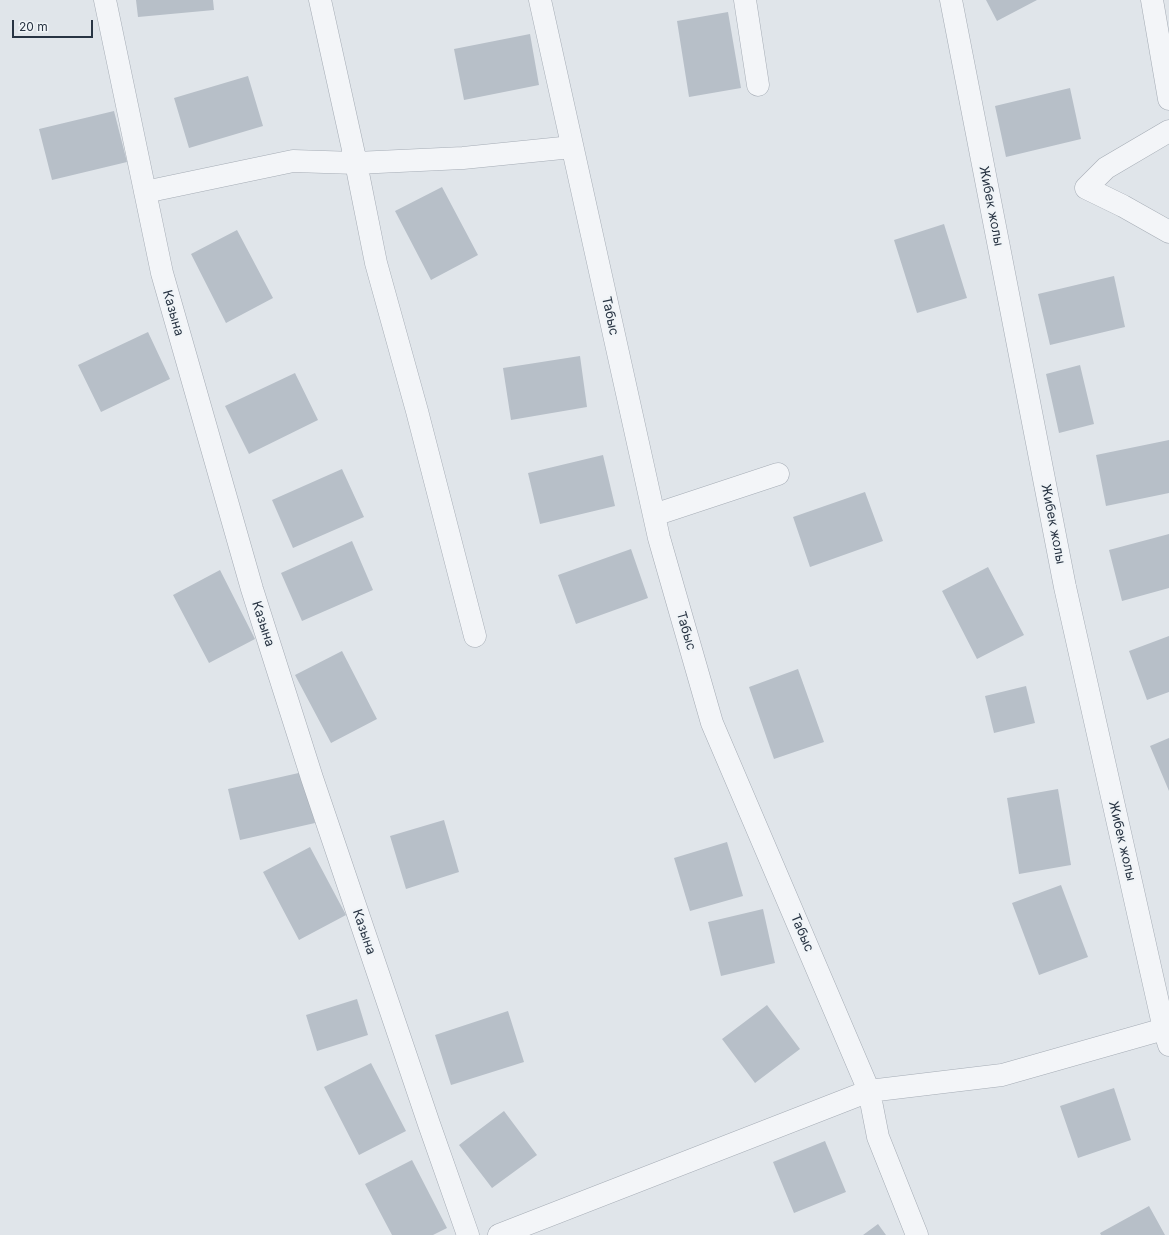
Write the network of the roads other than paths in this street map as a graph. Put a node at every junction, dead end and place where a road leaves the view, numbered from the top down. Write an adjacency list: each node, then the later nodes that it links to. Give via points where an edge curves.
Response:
1 (105, 0): 12 (street, Казына)
2 (320, 0): 11 (street)
3 (540, 0): 10 (street, Табыс)
4 (745, 0): 7 (street)
5 (951, 0): 17 (street, Жибек жолы, via 1065,587)
6 (1152, 0): 8 (street)
7 (758, 85)
8 (1169, 99)
9 (1169, 131): 13 (street, via 1106,168 1086,188)
10 (572, 147): 11 (street, via 463,158); 15 (street, Табыс)
11 (356, 163): 12 (street, via 293,161); 16 (street, via 376,263 417,411)
12 (145, 192): 19 (street, Казына, via 162,273 252,589 312,778)
13 (1169, 232)
14 (778, 474): 15 (street)
15 (654, 515): 18 (street, Табыс, via 712,723)
16 (474, 636)
17 (1167, 1034): 18 (street, via 1002,1075)
18 (869, 1090): 20 (street); 21 (street, Табыс, via 878,1136)
19 (468, 1235)
20 (499, 1235)
21 (917, 1235)

